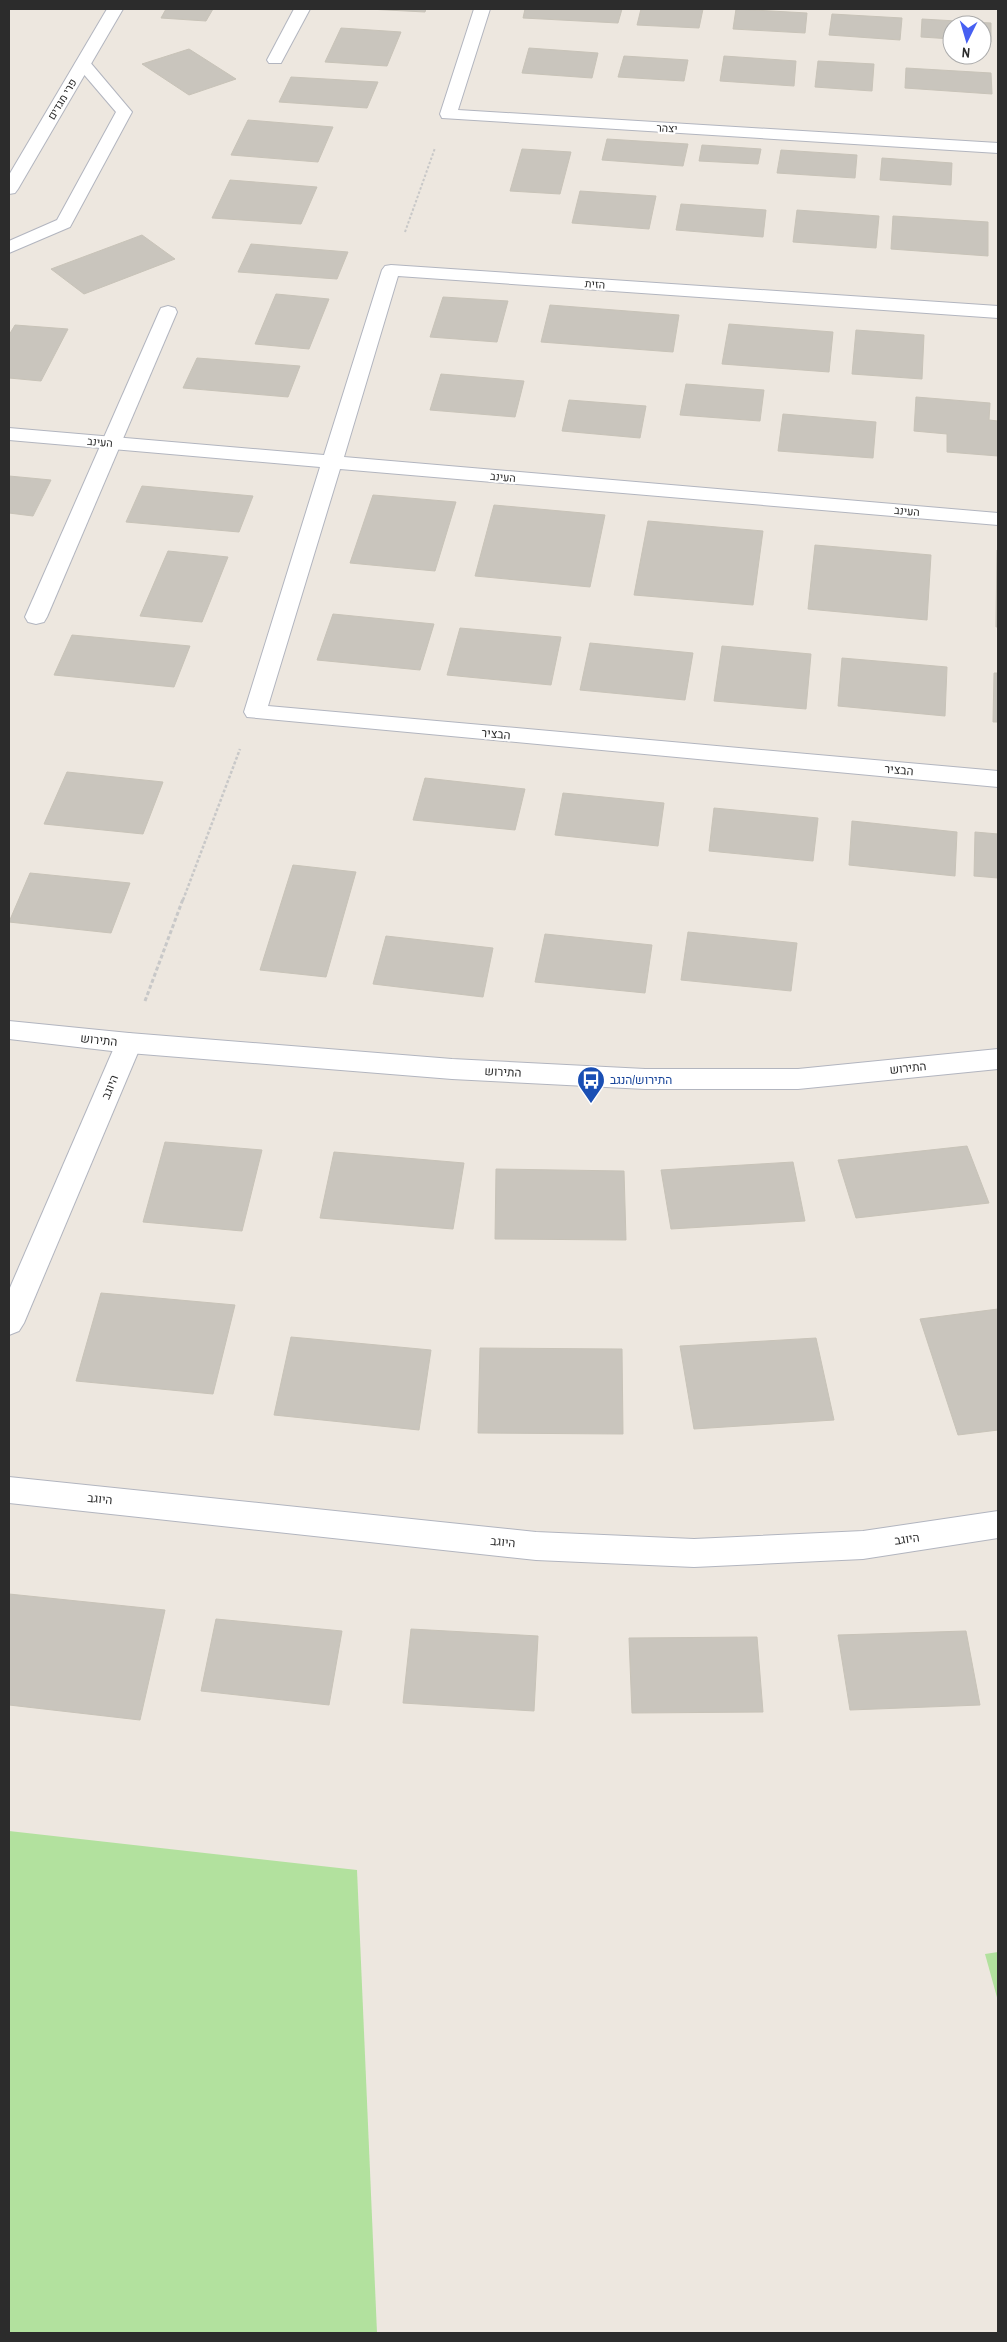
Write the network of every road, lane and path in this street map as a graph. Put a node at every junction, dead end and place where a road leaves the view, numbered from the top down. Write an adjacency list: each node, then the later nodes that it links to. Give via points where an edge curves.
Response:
1 (115, 9): 5 (street, פרי מגדים)
2 (302, 9): 4 (street)
3 (482, 9): 6 (street)
4 (275, 60)
5 (83, 64): 8 (street, פרי מגדים); 9 (street, via 124,112 64,223)
6 (448, 114): 7 (street, יצהר); 10 (path)
7 (998, 148)
8 (9, 189)
9 (9, 248)
10 (391, 270): 12 (street, הזית); 15 (street)
11 (168, 312): 14 (street)
12 (998, 312)
13 (9, 434): 14 (street, העינב)
14 (112, 442): 15 (street, העינב); 17 (street)
15 (332, 462): 16 (street, העינב); 18 (street)
16 (998, 519)
17 (36, 617)
18 (255, 712): 19 (street, הבציר); 21 (path)
19 (998, 779)
20 (9, 1030): 21 (street, התירוש)
21 (129, 1043): 22 (street, התירוש, via 452,1069 645,1079 798,1079); 23 (street, היוגב)
22 (998, 1059)
23 (9, 1323)
24 (9, 1490): 25 (street, היוגב, via 536,1546 694,1553 863,1545)
25 (998, 1525)

